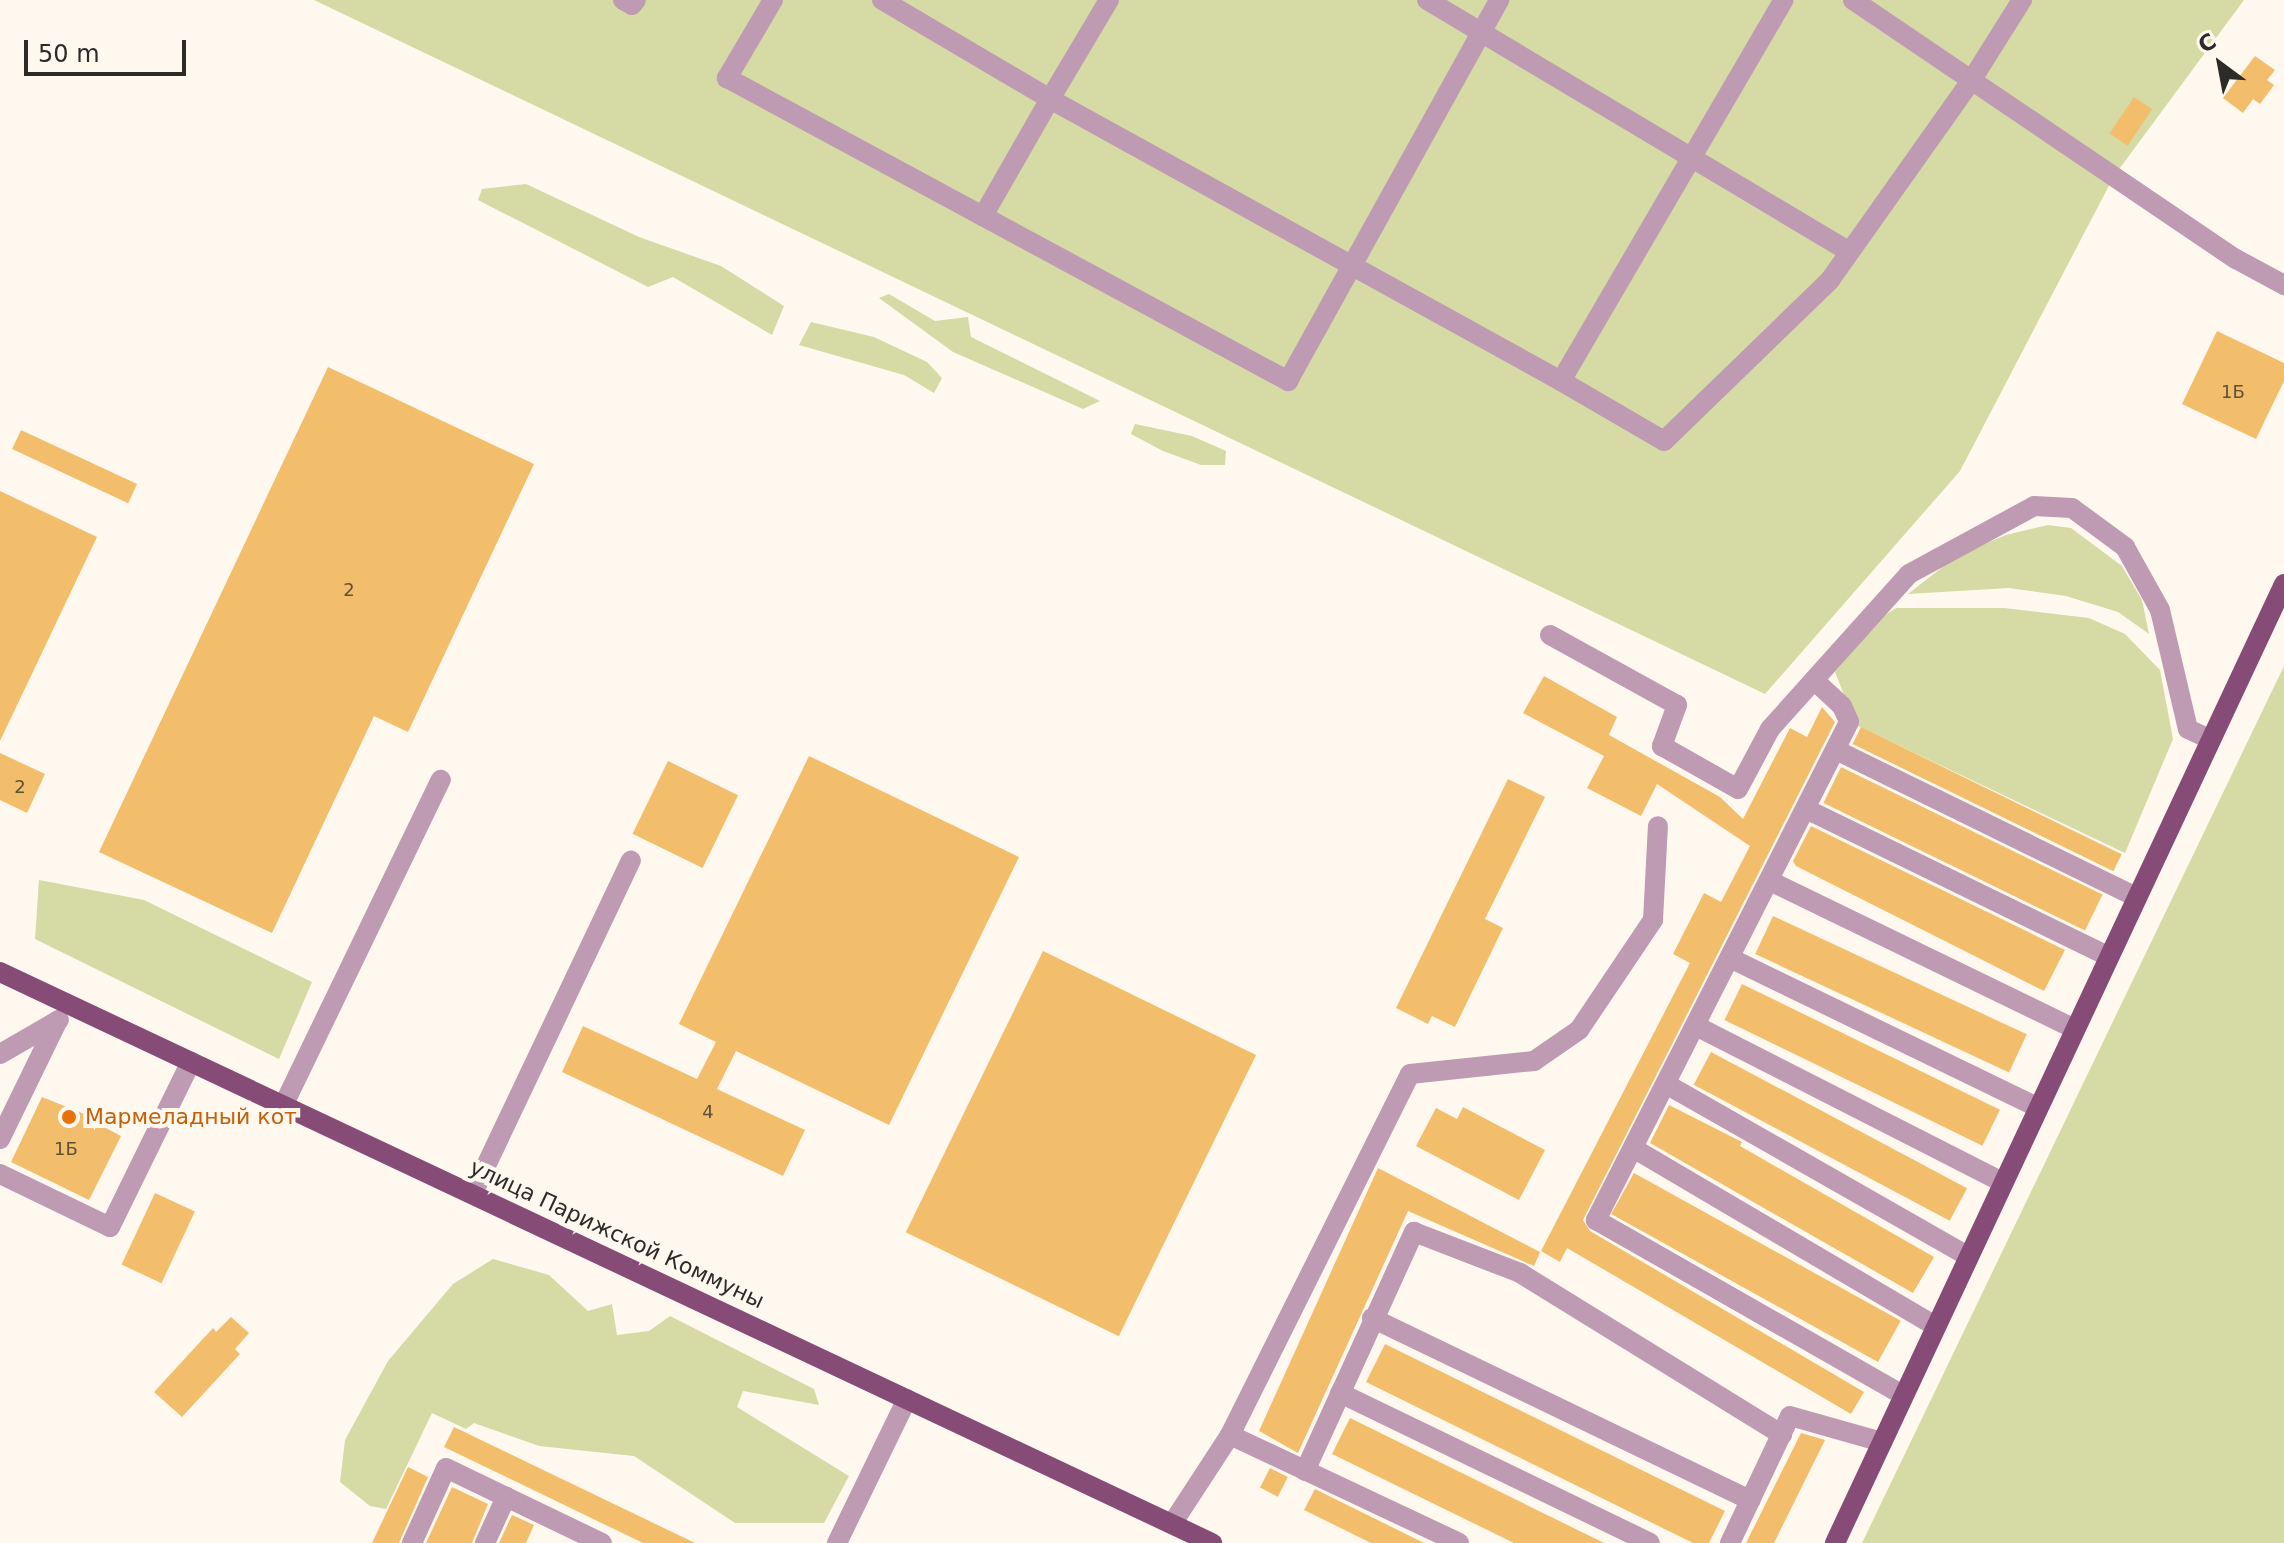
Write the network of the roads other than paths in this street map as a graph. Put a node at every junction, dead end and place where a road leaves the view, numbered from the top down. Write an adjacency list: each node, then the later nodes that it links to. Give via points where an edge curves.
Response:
1 (623, 0): 2 (street, via 632,5)
2 (636, 0)
3 (773, 0): 15 (street, via 727,78)
4 (882, 0): 13 (street)
5 (1109, 0): 13 (street)
6 (1427, 0): 11 (street)
7 (1499, 0): 11 (street)
8 (1784, 0): 14 (street)
9 (1853, 0): 12 (street)
10 (2022, 0): 12 (street)
11 (1482, 32): 14 (street); 17 (street)
12 (1971, 81): 16 (street); 18 (street)
13 (1050, 99): 15 (street); 17 (street)
14 (1694, 155): 16 (street); 19 (street)
15 (983, 216): 17 (street, via 1288,381)
16 (1850, 252): 19 (street, via 1830,280 1664,441)
17 (1352, 266): 19 (street)
18 (2284, 285)
19 (1561, 381)
20 (2284, 584): 23 (main road)
21 (1550, 635): 22 (street, via 1677,705 1662,746 1738,789 1770,729)
22 (1814, 680): 23 (street, via 1909,574 2034,506 2072,508 2125,547 2160,610 2188,729); 24 (street, via 1842,706 1849,722)
23 (2209, 739): 30 (main road)
24 (1836, 750): 26 (street); 30 (street)
25 (441, 780): 41 (street)
26 (1806, 809): 29 (street); 31 (street)
27 (1658, 826): 54 (street, via 1653,920 1579,1030 1534,1061 1410,1074)
28 (631, 861): 47 (street)
29 (1770, 881): 32 (street); 37 (street)
30 (2134, 896): 31 (main road)
31 (2107, 956): 37 (main road)
32 (1730, 958): 36 (street); 42 (street)
33 (0, 972): 34 (main road, улица Парижской Коммуны)
34 (78, 1009): 35 (street); 39 (main road, улица Парижской Коммуны)
35 (58, 1020): 38 (street); 43 (street)
36 (1696, 1026): 40 (street); 46 (street)
37 (2073, 1028): 42 (main road)
38 (0, 1054)
39 (191, 1062): 41 (main road, улица Парижской Коммуны); 45 (street, via 110,1227)
40 (1666, 1084): 44 (street); 48 (street)
41 (285, 1102): 47 (main road, улица Парижской Коммуны)
42 (2037, 1107): 46 (main road)
43 (0, 1139)
44 (1633, 1148): 50 (street); 52 (street, via 1596,1220)
45 (0, 1174)
46 (2002, 1182): 48 (main road)
47 (473, 1193): 53 (main road, улица Парижской Коммуны)
48 (1968, 1256): 50 (main road)
49 (1372, 1318): 51 (street); 55 (street, via 1414,1232 1520,1273); 59 (street)
50 (1935, 1326): 52 (main road)
51 (1340, 1393): 57 (street); 68 (street)
52 (1903, 1395): 56 (main road)
53 (907, 1399): 60 (main road, улица Парижской Коммуны); 65 (street)
54 (1230, 1435): 57 (street); 60 (street)
55 (1782, 1435): 56 (street, via 1790,1416); 59 (street)
56 (1882, 1442): 70 (main road)
57 (1305, 1471): 67 (street)
58 (506, 1497): 61 (street); 62 (street, via 446,1468); 63 (street)
59 (1751, 1500): 69 (street)
60 (1172, 1524): 66 (main road, улица Парижской Коммуны)
61 (569, 1536): 64 (street)
62 (412, 1543)
63 (485, 1543)
64 (602, 1543)
65 (837, 1543)
66 (1212, 1543)
67 (1459, 1543)
68 (1650, 1543)
69 (1730, 1543)
70 (1835, 1543)

